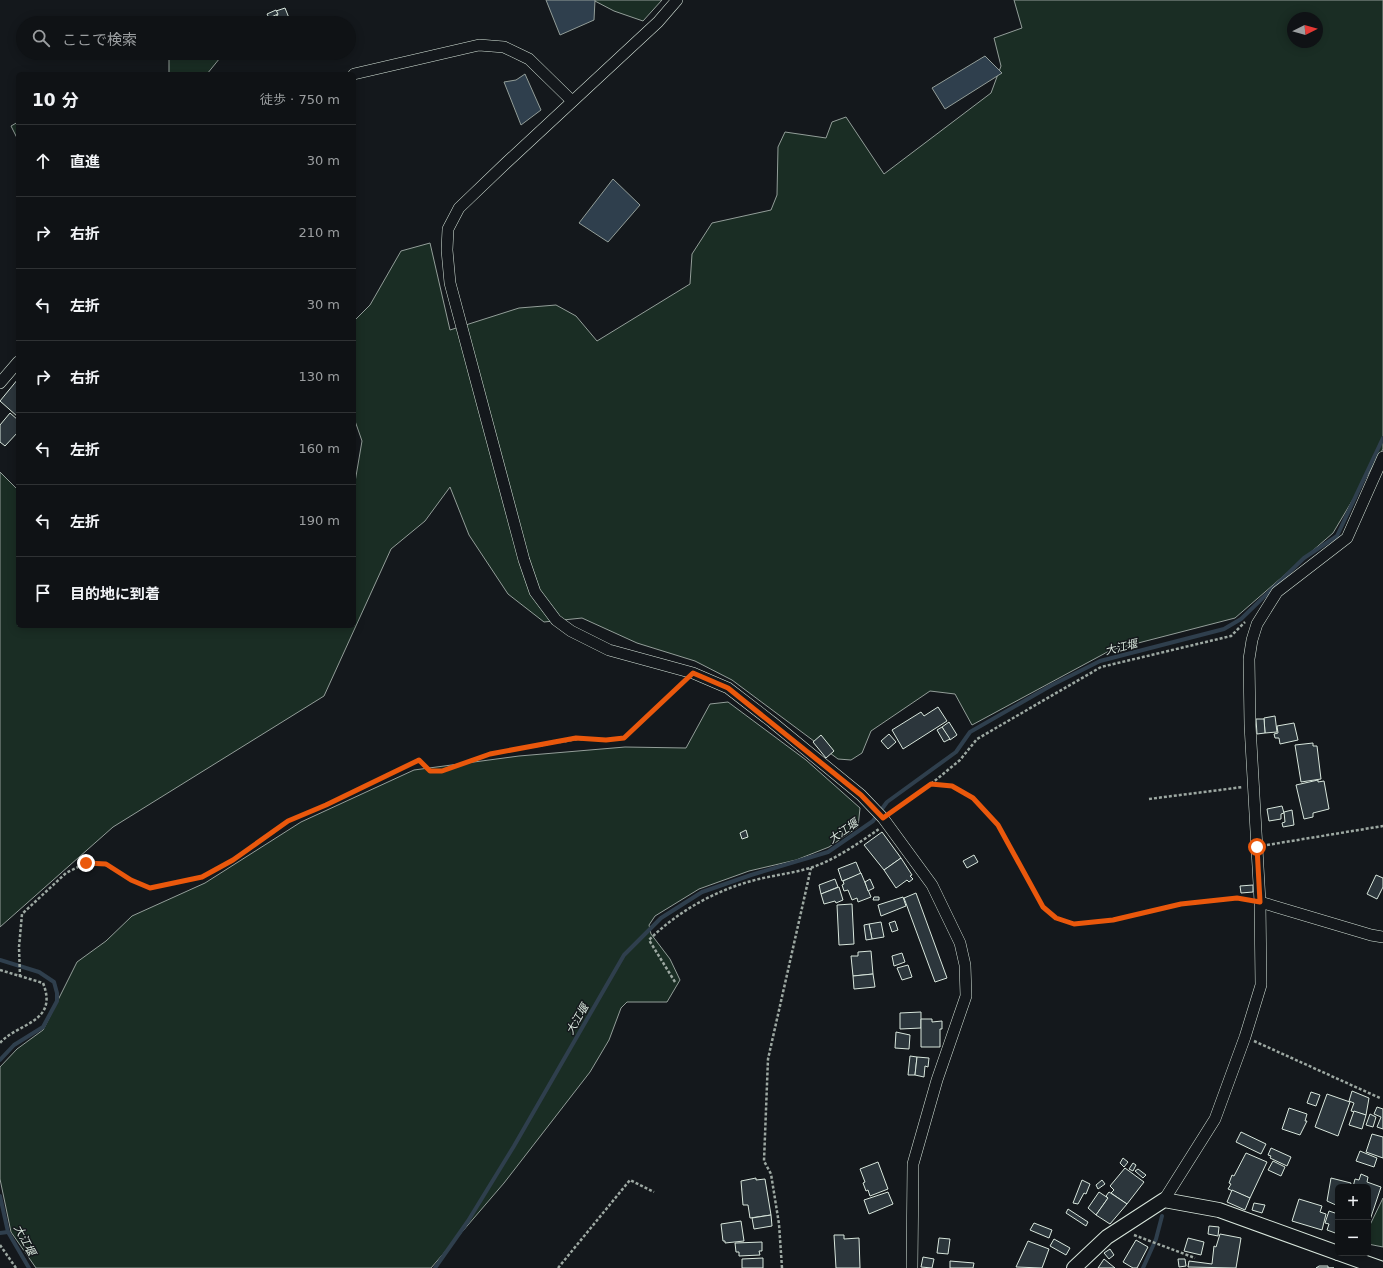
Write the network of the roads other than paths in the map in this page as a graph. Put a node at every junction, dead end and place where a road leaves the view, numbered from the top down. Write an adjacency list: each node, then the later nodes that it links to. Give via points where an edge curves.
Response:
1 (677, 0): 3 (street, via 658,22)
2 (356, 74): 3 (street, via 479,45 504,47 529,59)
3 (572, 102): 12 (street, via 459,208 448,229 450,283 524,560 535,592 556,620 571,631 609,650 693,673 728,688 821,762 861,795 884,820 932,885 960,944 965,965 966,996 937,1080 913,1164)
4 (16, 364): 5 (street)
5 (0, 383)
6 (1383, 457): 7 (street, via 1347,538 1277,592 1257,624 1252,640 1249,659 1250,725)
7 (1260, 902): 8 (street); 9 (street, via 1261,985 1245,1037 1215,1119)
8 (1383, 937)
9 (1164, 1200): 10 (street, via 1219,1210); 13 (street, via 1107,1237)
10 (1335, 1252)
11 (1346, 1256): 14 (street)
12 (912, 1268)
13 (1074, 1268)
14 (1380, 1268)

